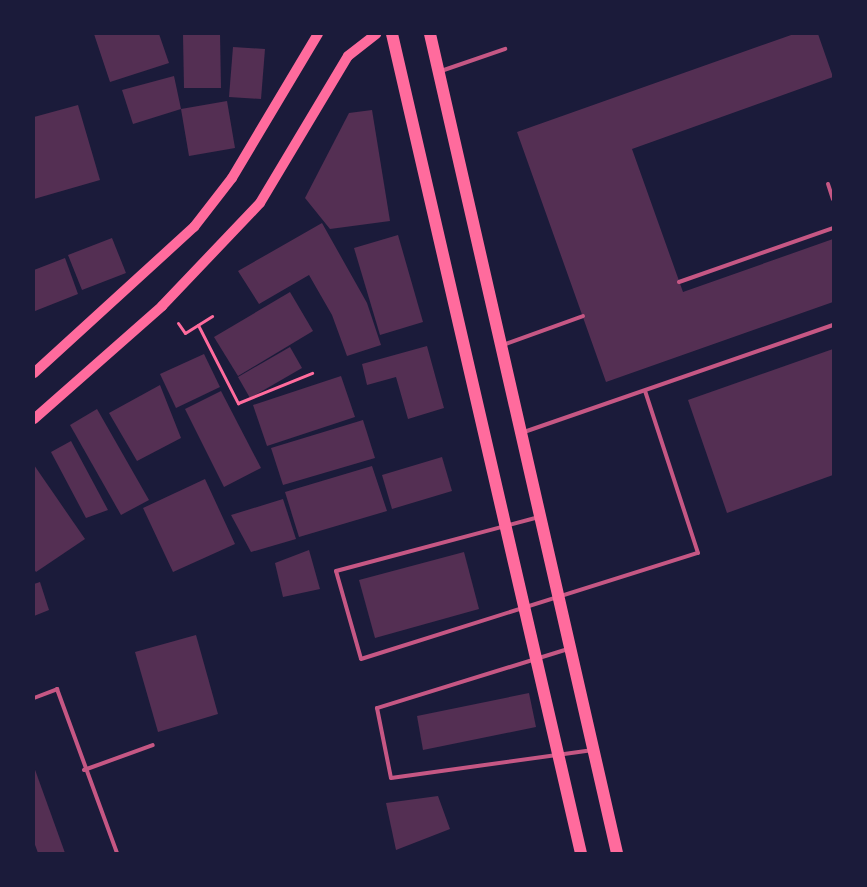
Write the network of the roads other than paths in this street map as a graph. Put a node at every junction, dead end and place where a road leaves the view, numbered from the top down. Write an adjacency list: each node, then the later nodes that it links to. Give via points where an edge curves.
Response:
1 (318, 34): 14 (main road, via 232,178 194,227)
2 (376, 34): 16 (main road, via 348,56 301,140 260,203 162,306)
3 (392, 34): 19 (main road)
4 (430, 34): 6 (main road)
5 (505, 49): 6 (lane)
6 (439, 72): 13 (main road)
7 (828, 184): 8 (lane)
8 (833, 199)
9 (833, 228): 10 (lane)
10 (679, 282)
11 (583, 316): 13 (lane)
12 (833, 325): 15 (lane)
13 (501, 346): 17 (main road)
14 (34, 373)
15 (645, 390): 17 (lane); 20 (lane, via 698,553)
16 (34, 419)
17 (521, 433): 18 (main road)
18 (540, 517): 19 (lane); 20 (main road)
19 (505, 526): 21 (main road); 21 (lane, via 336,571 361,658)
20 (559, 599): 21 (lane); 22 (main road)
21 (525, 611): 23 (main road)
22 (570, 648): 23 (lane); 26 (main road)
23 (536, 658): 27 (main road); 27 (lane, via 377,708 391,778)
24 (34, 698): 28 (lane, via 58,689)
25 (153, 745): 28 (lane)
26 (593, 750): 27 (lane); 31 (main road)
27 (559, 755): 30 (main road)
28 (84, 770): 29 (lane)
29 (117, 853)
30 (581, 853)
31 (617, 853)

